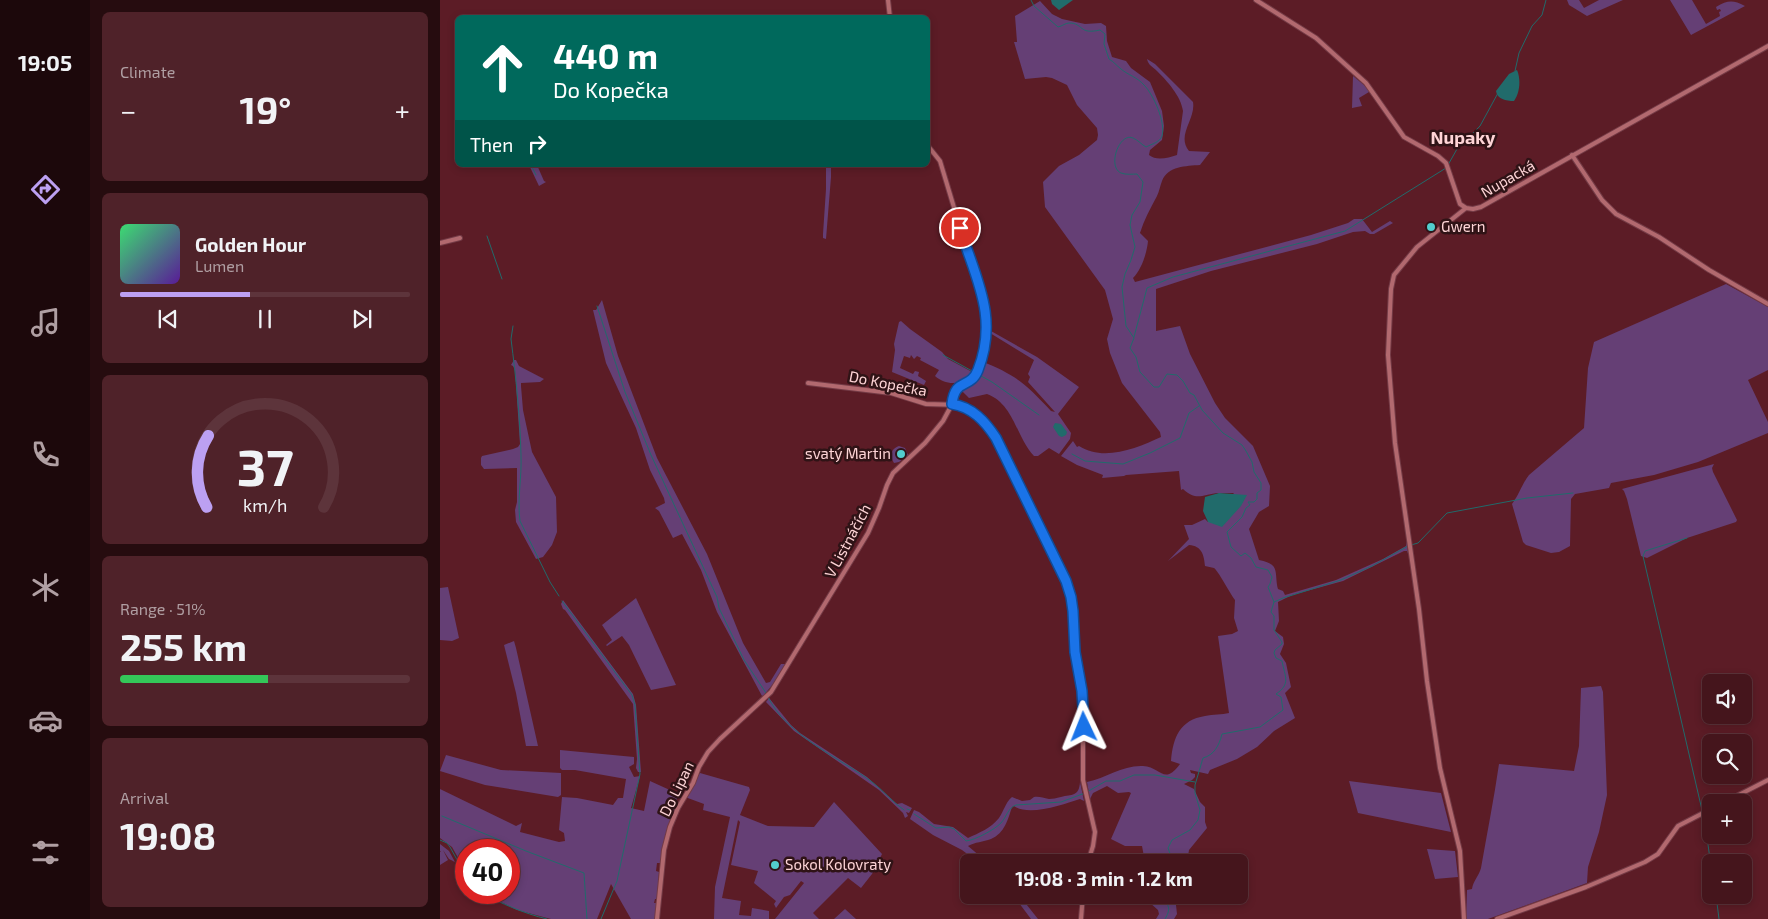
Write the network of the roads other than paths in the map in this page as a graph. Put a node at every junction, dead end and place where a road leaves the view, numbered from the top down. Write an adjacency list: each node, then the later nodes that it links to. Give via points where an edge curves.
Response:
1 (888, 0): 3 (street)
2 (1256, 0): 7 (street, Nupacká, via 1311,35 1366,83 1404,137 1438,156 1447,165 1458,200)
3 (890, 15)
4 (1768, 46): 6 (street, Nupacká)
5 (930, 148): 12 (street, V Listnáčích, via 940,161 986,313 986,343 976,373 967,383 957,386)
6 (1572, 155): 7 (street, Nupacká, via 1481,207); 10 (street, via 1602,200 1616,214)
7 (1466, 208): 21 (street, via 1417,247 1394,275 1388,355 1395,443 1420,609 1426,673 1440,768 1460,851)
8 (460, 238): 9 (street)
9 (440, 243)
10 (1768, 304)
11 (808, 383): 12 (street, Do Kopečka, via 891,393 926,404)
12 (952, 404): 13 (street, V Listnáčích, via 936,431 893,473 868,533); 17 (street, Do Kopečka, via 968,408 988,425 1071,597 1084,709 1084,789 1094,832)
13 (769, 694): 19 (street, Do Lipan, via 708,752 678,808 664,850)
14 (1768, 780): 15 (street)
15 (1741, 794)
16 (1702, 814): 22 (street, via 1678,826 1658,854 1645,862)
17 (1090, 854)
18 (1082, 904): 20 (street)
19 (657, 919)
20 (1081, 919)
21 (1464, 919)
22 (1498, 919)

